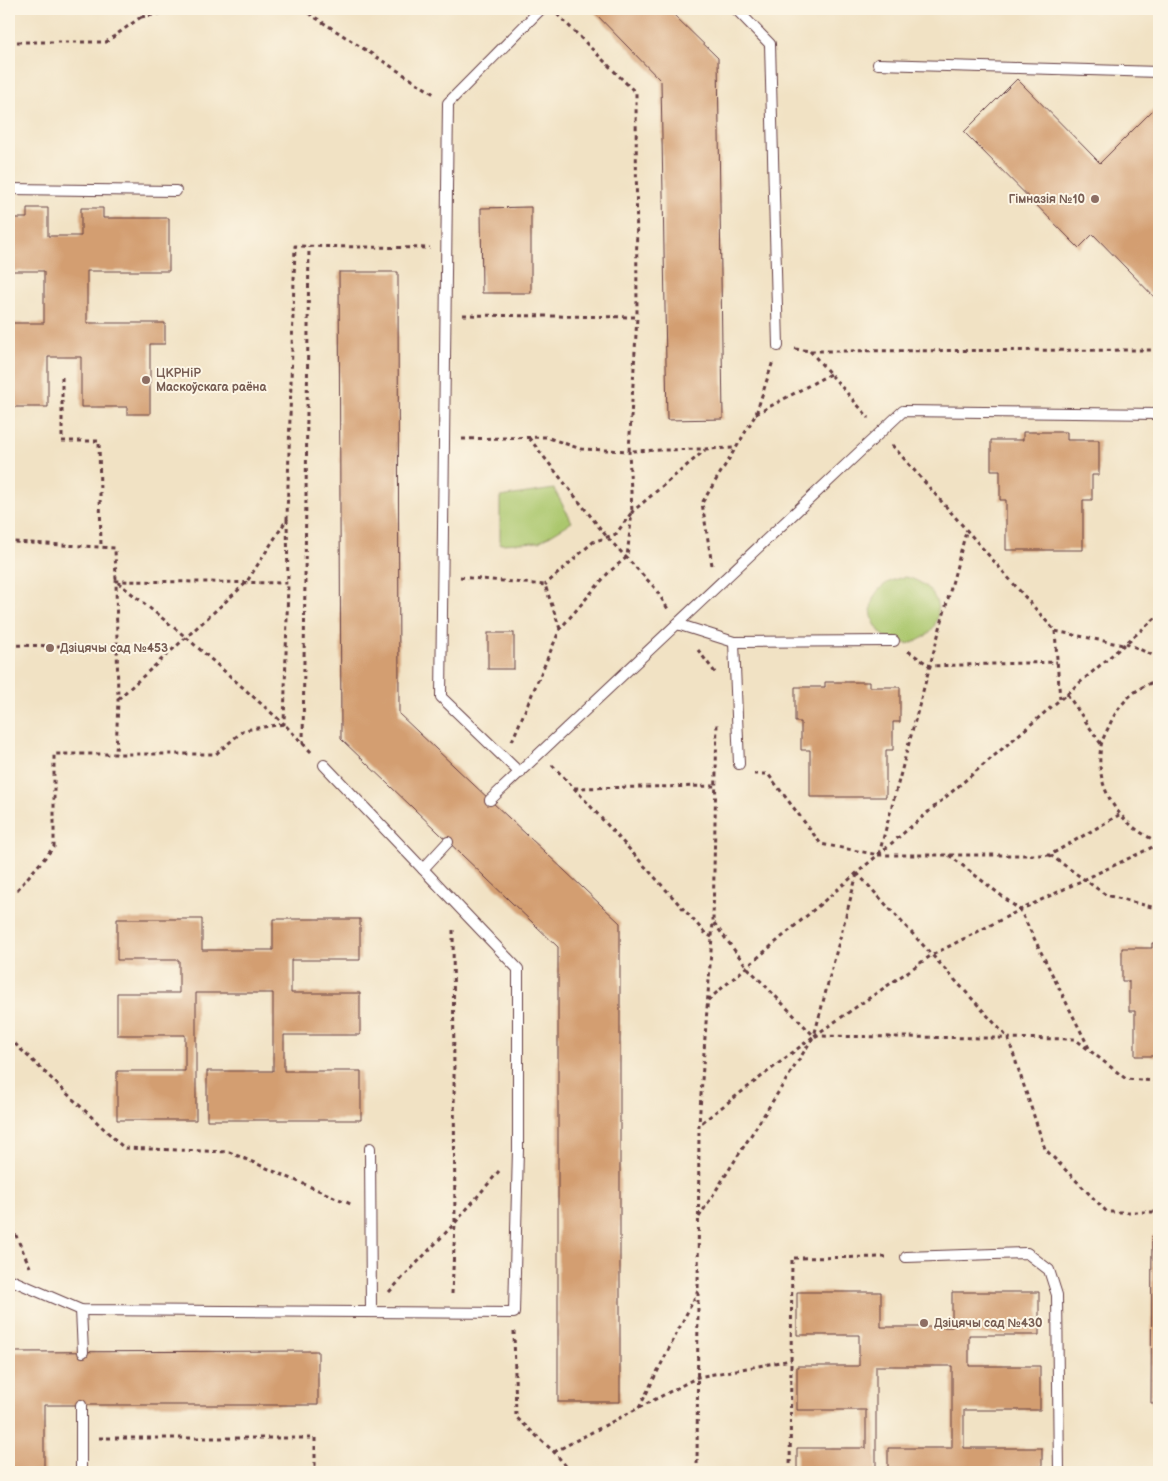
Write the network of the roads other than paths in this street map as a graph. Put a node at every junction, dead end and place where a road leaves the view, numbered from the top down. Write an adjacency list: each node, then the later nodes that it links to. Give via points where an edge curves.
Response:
1 (541, 9): 14 (lane, via 448,103 441,697)
2 (736, 9): 7 (lane, via 770,44)
3 (878, 64): 4 (lane)
4 (1159, 72)
5 (9, 189): 6 (lane)
6 (176, 191)
7 (778, 346)
8 (1159, 414): 9 (lane, via 903,411)
9 (677, 624): 11 (lane); 14 (lane)
10 (894, 641): 11 (lane)
11 (734, 642): 12 (lane)
12 (739, 764)
13 (324, 765): 17 (lane)
14 (520, 773): 15 (lane)
15 (490, 800)
16 (448, 842): 17 (lane)
17 (423, 869): 22 (lane, via 518,969 514,1313)
18 (370, 1148): 22 (lane)
19 (906, 1257): 26 (lane, via 1026,1253 1049,1270 1057,1295)
20 (9, 1280): 21 (lane)
21 (81, 1310): 22 (lane); 23 (lane)
22 (371, 1311)
23 (83, 1352)
24 (81, 1405): 25 (lane)
25 (81, 1472)
26 (1059, 1472)

